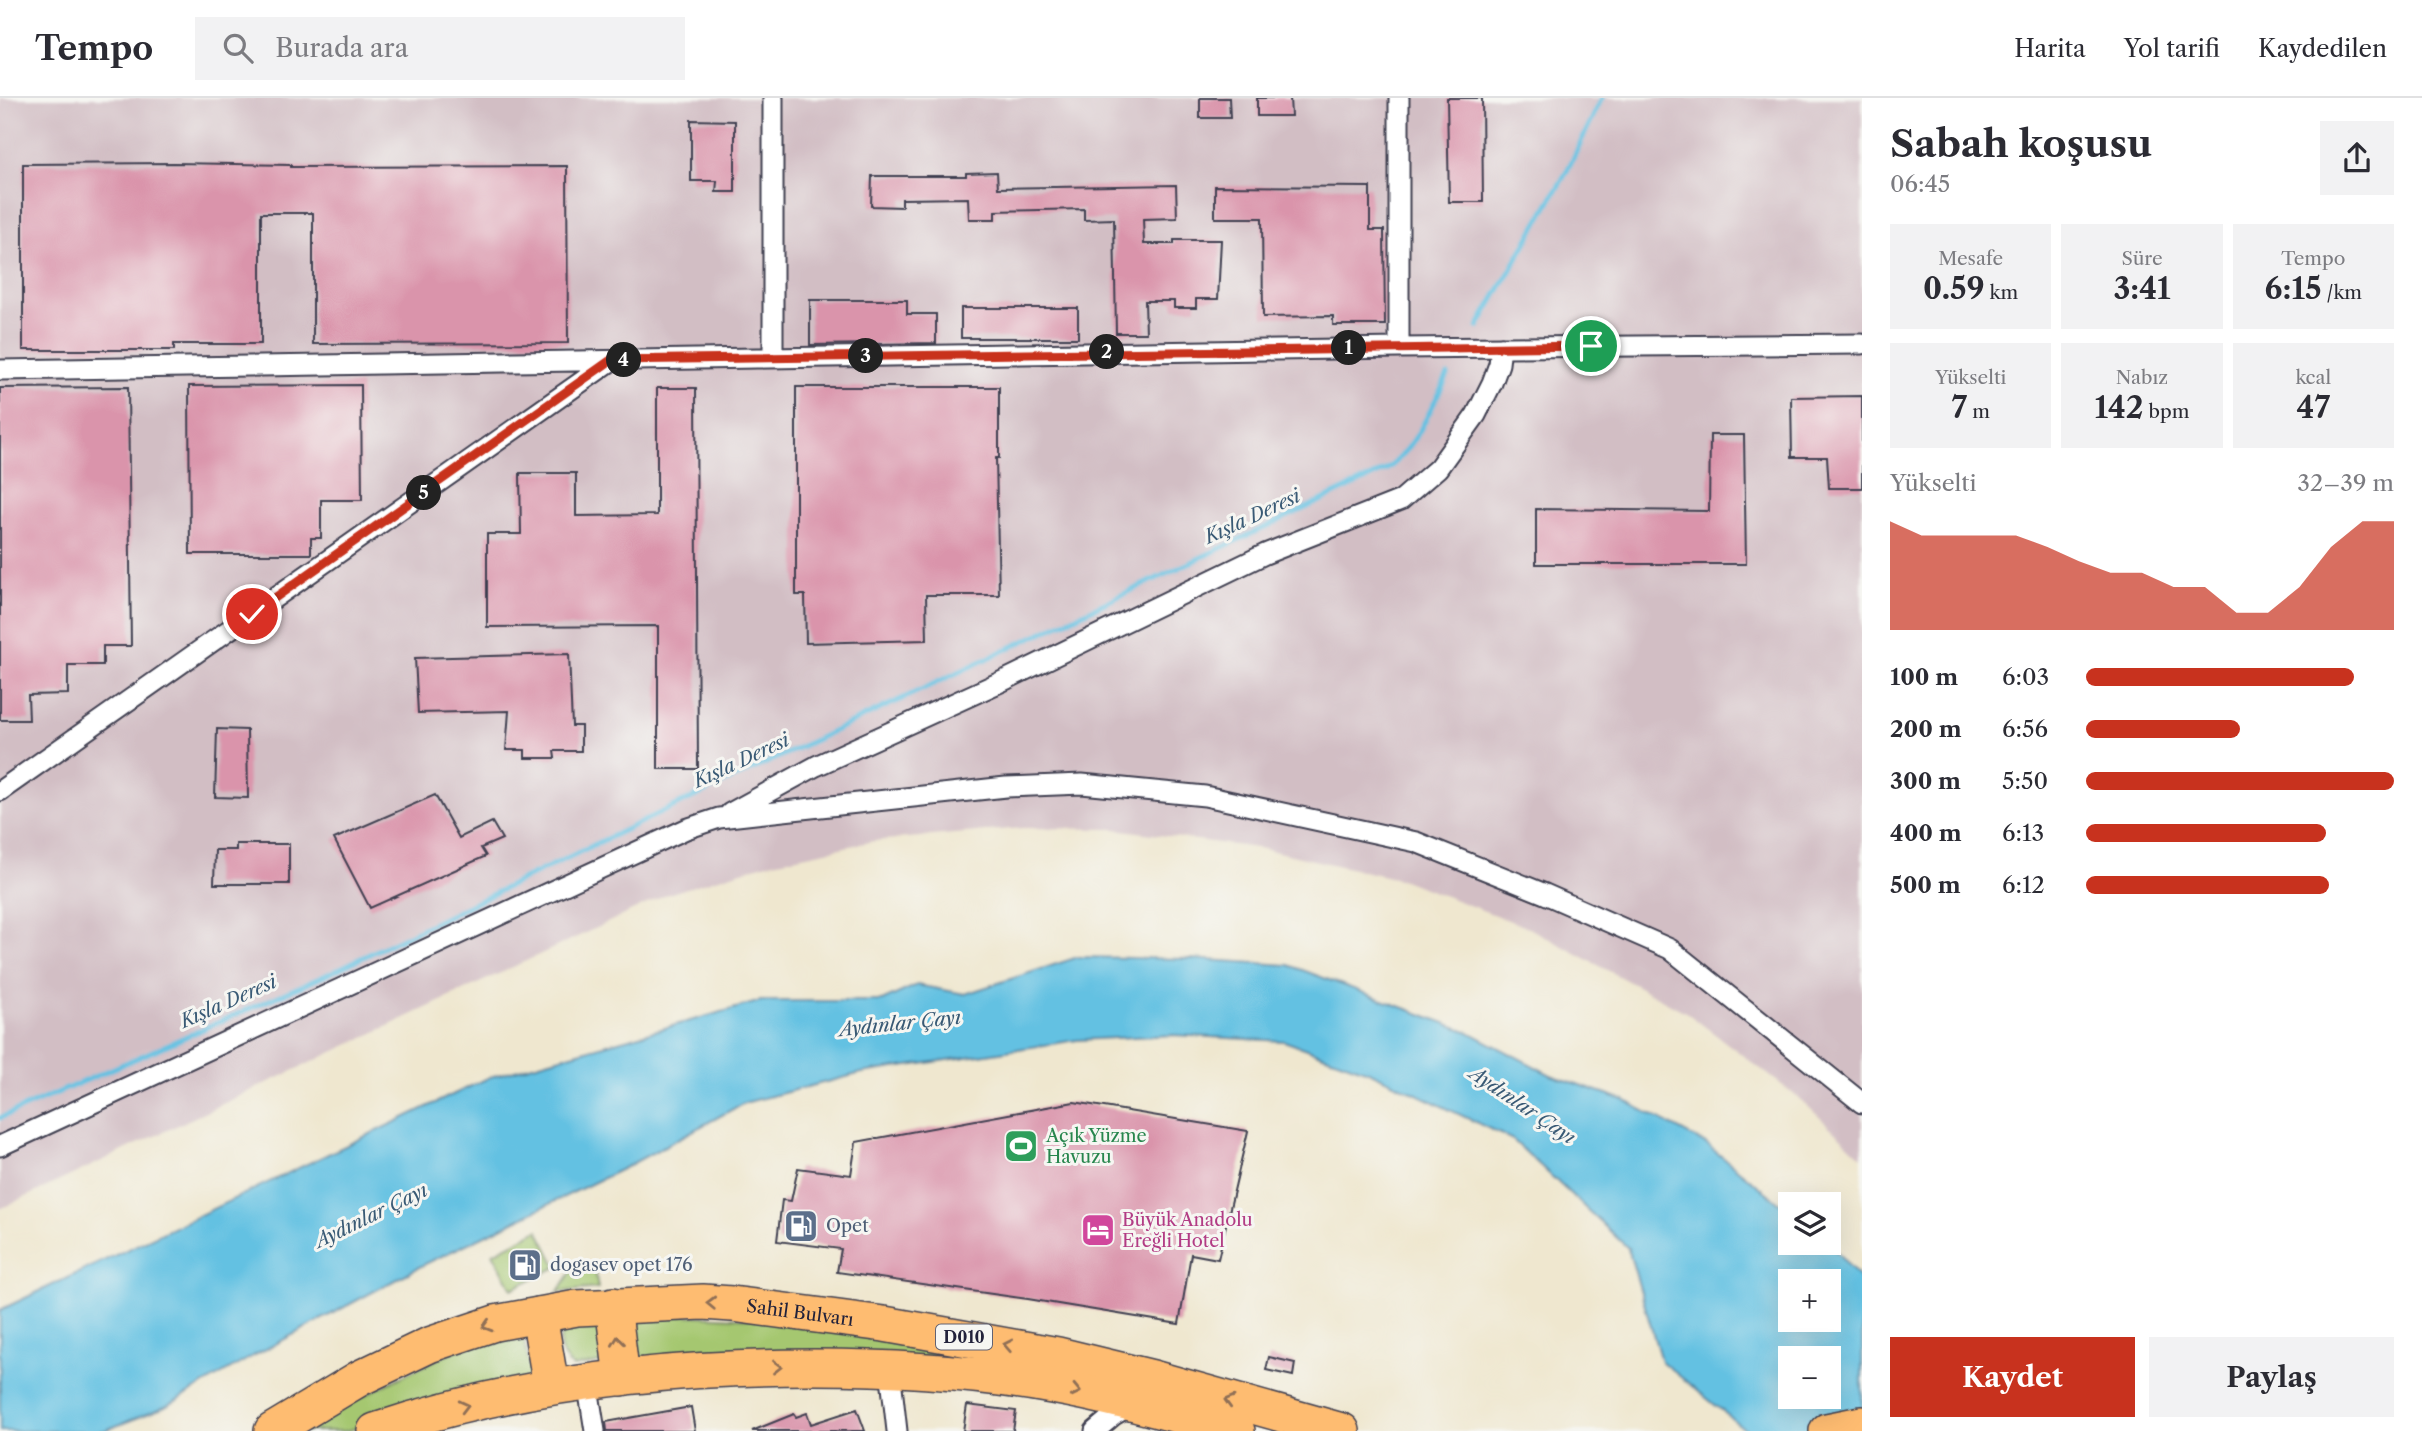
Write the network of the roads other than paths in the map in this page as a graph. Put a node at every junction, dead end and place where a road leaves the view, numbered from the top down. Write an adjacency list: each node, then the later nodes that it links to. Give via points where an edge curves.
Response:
1 (773, 98): 6 (street)
2 (1399, 98): 5 (street)
3 (1862, 344): 4 (street)
4 (1501, 347): 5 (street); 10 (street, via 1499,364 1476,415 1438,468 1401,500 1265,554 816,766)
5 (1399, 348): 6 (street)
6 (773, 358): 7 (street)
7 (611, 360): 8 (street); 9 (street)
8 (0, 370)
9 (0, 791)
10 (719, 818): 11 (street, via 1006,787 1082,785 1205,796 1416,842 1670,949); 12 (street)
11 (1862, 1103)
12 (0, 1146)
13 (613, 1304): 14 (highway, Sahil Bulvarı / D010); 16 (highway, one-way to 13); 27 (highway, Sahil Bulvarı / D010, one-way to 13, via 1091,1362 974,1338 732,1304)
14 (539, 1315): 18 (highway); 21 (highway, Sahil Bulvarı / D010, one-way to 21, via 495,1323 429,1345 360,1378)
15 (890, 1369): 16 (highway, D010, one-way to 15, via 748,1367); 19 (highway, D010, one-way to 19, via 1039,1384); 24 (street)
16 (622, 1378): 17 (highway, D010)
17 (587, 1381): 18 (highway, D010); 23 (street)
18 (551, 1386): 22 (highway, D010, one-way to 18)
19 (1133, 1404): 25 (street); 26 (highway, D010)
20 (1862, 1423): 28 (highway)
21 (272, 1431)
22 (374, 1431)
23 (595, 1431)
24 (897, 1431)
25 (1095, 1431)
26 (1237, 1431)
27 (1342, 1431)
28 (1827, 1431)

